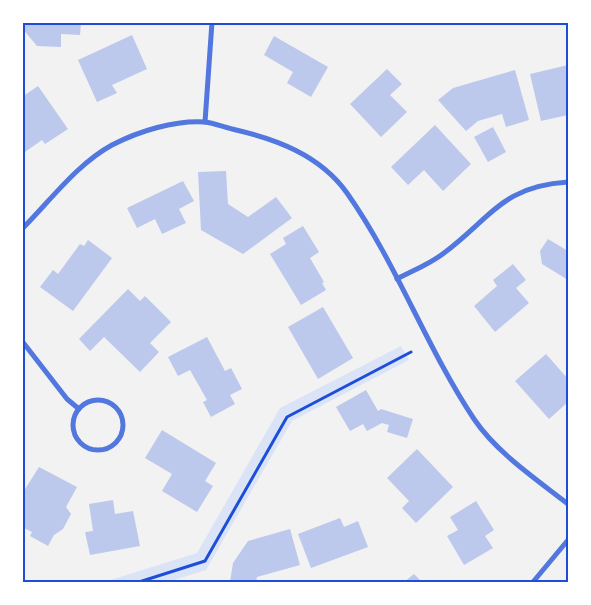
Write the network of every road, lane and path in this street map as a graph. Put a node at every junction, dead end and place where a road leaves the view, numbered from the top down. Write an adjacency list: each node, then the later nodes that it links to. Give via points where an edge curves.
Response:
1 (212, 22): 2 (street)
2 (205, 122): 4 (street, via 142,132 111,146 82,167); 5 (street, via 260,135 295,148 325,171 346,191)
3 (568, 182): 5 (street, via 512,196 491,210 444,254)
4 (22, 230)
5 (397, 279): 9 (street, via 437,357 475,420 507,454)
6 (22, 341): 8 (street, via 67,399)
7 (411, 352): 11 (path, via 287,417 205,561)
8 (79, 409): 8 (street, via 73,425 79,441 94,450 111,447 118,442 124,425 111,403 94,400)
9 (568, 504)
10 (568, 540): 12 (street)
11 (139, 582)
12 (533, 582)

